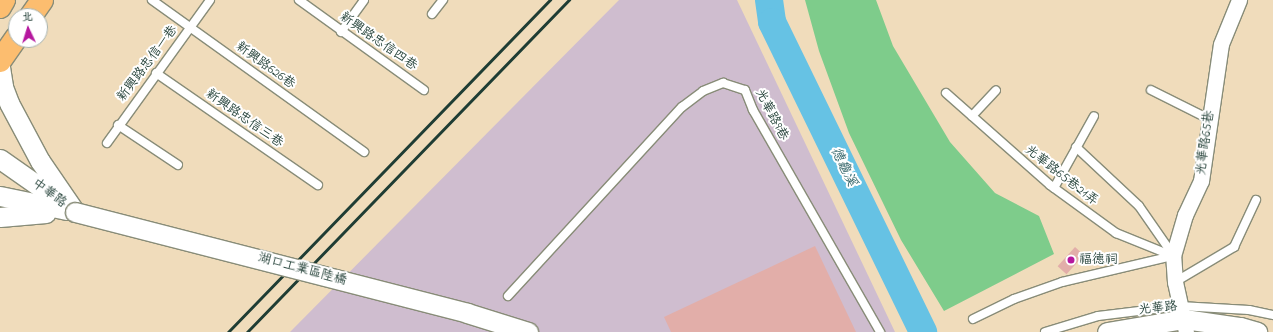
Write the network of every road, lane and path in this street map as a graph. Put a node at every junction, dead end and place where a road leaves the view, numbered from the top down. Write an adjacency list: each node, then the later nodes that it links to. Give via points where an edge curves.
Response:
1 (4, 0): 8 (main road)
2 (152, 0): 10 (lane, 新興路626巷)
3 (210, 0): 10 (lane, 新興路忠信一巷)
4 (299, 0): 11 (lane, 新興路忠信四巷)
5 (364, 0): 11 (lane)
6 (443, 0): 9 (lane)
7 (1239, 0): 22 (street, 光華路65巷, via 1221,44)
8 (0, 7)
9 (432, 14)
10 (190, 28): 15 (lane, 新興路忠信一巷); 26 (lane, 新興路626巷)
11 (341, 32): 16 (lane, 新興路忠信四巷)
12 (9, 48): 13 (main road)
13 (0, 61)
14 (0, 67): 33 (street, via 2,86 9,103 40,161)
15 (156, 73): 23 (lane, 新興路忠信一巷); 29 (lane, 新興路忠信三巷)
16 (424, 90)
17 (996, 90): 20 (lane)
18 (1151, 90): 22 (lane)
19 (946, 93): 20 (lane, 光華路65巷21弄)
20 (972, 116): 30 (lane, 光華路65巷21弄)
21 (1094, 116): 25 (lane)
22 (1209, 119): 35 (street, 光華路65巷, via 1201,181 1185,215)
23 (118, 125): 24 (lane, 新興路忠信一巷); 28 (lane)
24 (107, 143)
25 (1076, 147): 30 (lane); 35 (lane, via 1139,206)
26 (364, 152)
27 (0, 159): 33 (street, 中華路)
28 (178, 165)
29 (318, 185)
30 (1054, 188): 35 (lane, 光華路65巷21弄, via 1116,233)
31 (0, 196): 33 (street, 中華路)
32 (1256, 200): 36 (lane, via 1234,247)
33 (75, 212): 34 (street); 41 (street, 湖口工業區陸橋, bridge, via 468,313)
34 (0, 217)
35 (1173, 256): 36 (street, 光華路65巷); 40 (lane, via 1062,282 1014,299)
36 (1175, 282): 39 (street, 光華路65巷)
37 (508, 296): 42 (lane, 光華路9巷, via 682,107 702,90 723,83 744,90)
38 (1273, 315): 39 (lane, 光華路, via 1249,310)
39 (1183, 319): 43 (lane, 光華路, via 1098,316); 44 (street, 光華路); 45 (street, 光華路)
40 (973, 320)
41 (528, 332)
42 (880, 332)
43 (1045, 332)
44 (1107, 332)
45 (1257, 332)

